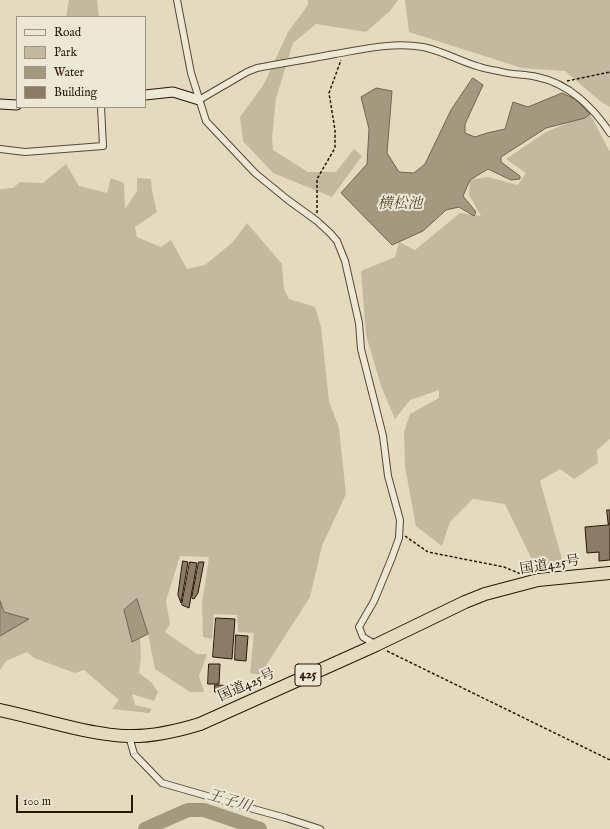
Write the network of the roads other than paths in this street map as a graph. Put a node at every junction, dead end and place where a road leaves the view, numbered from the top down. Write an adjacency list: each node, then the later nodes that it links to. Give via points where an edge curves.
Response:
1 (177, 0): 3 (street, via 191,73)
2 (146, 95): 3 (street, via 173,92)
3 (199, 100): 7 (street, via 257,68 344,52 388,46 414,46 451,55 479,67 557,83 592,109); 10 (street, via 206,121 255,173 330,233 345,261 361,349 383,436 388,476 400,520 399,538 374,600 359,627 363,637)
4 (0, 104): 5 (street)
5 (16, 106)
6 (101, 108): 8 (street, via 103,146 25,152)
7 (610, 133)
8 (0, 149)
9 (610, 573): 10 (highway, 国道425号 / 425, via 538,580 485,594)
10 (376, 645): 12 (highway, 国道425号 / 425, via 200,724 171,732)
11 (0, 710): 12 (highway, 国道425号 / 425, via 102,734)
12 (129, 736): 13 (street, via 134,754 162,782)
13 (320, 829)

